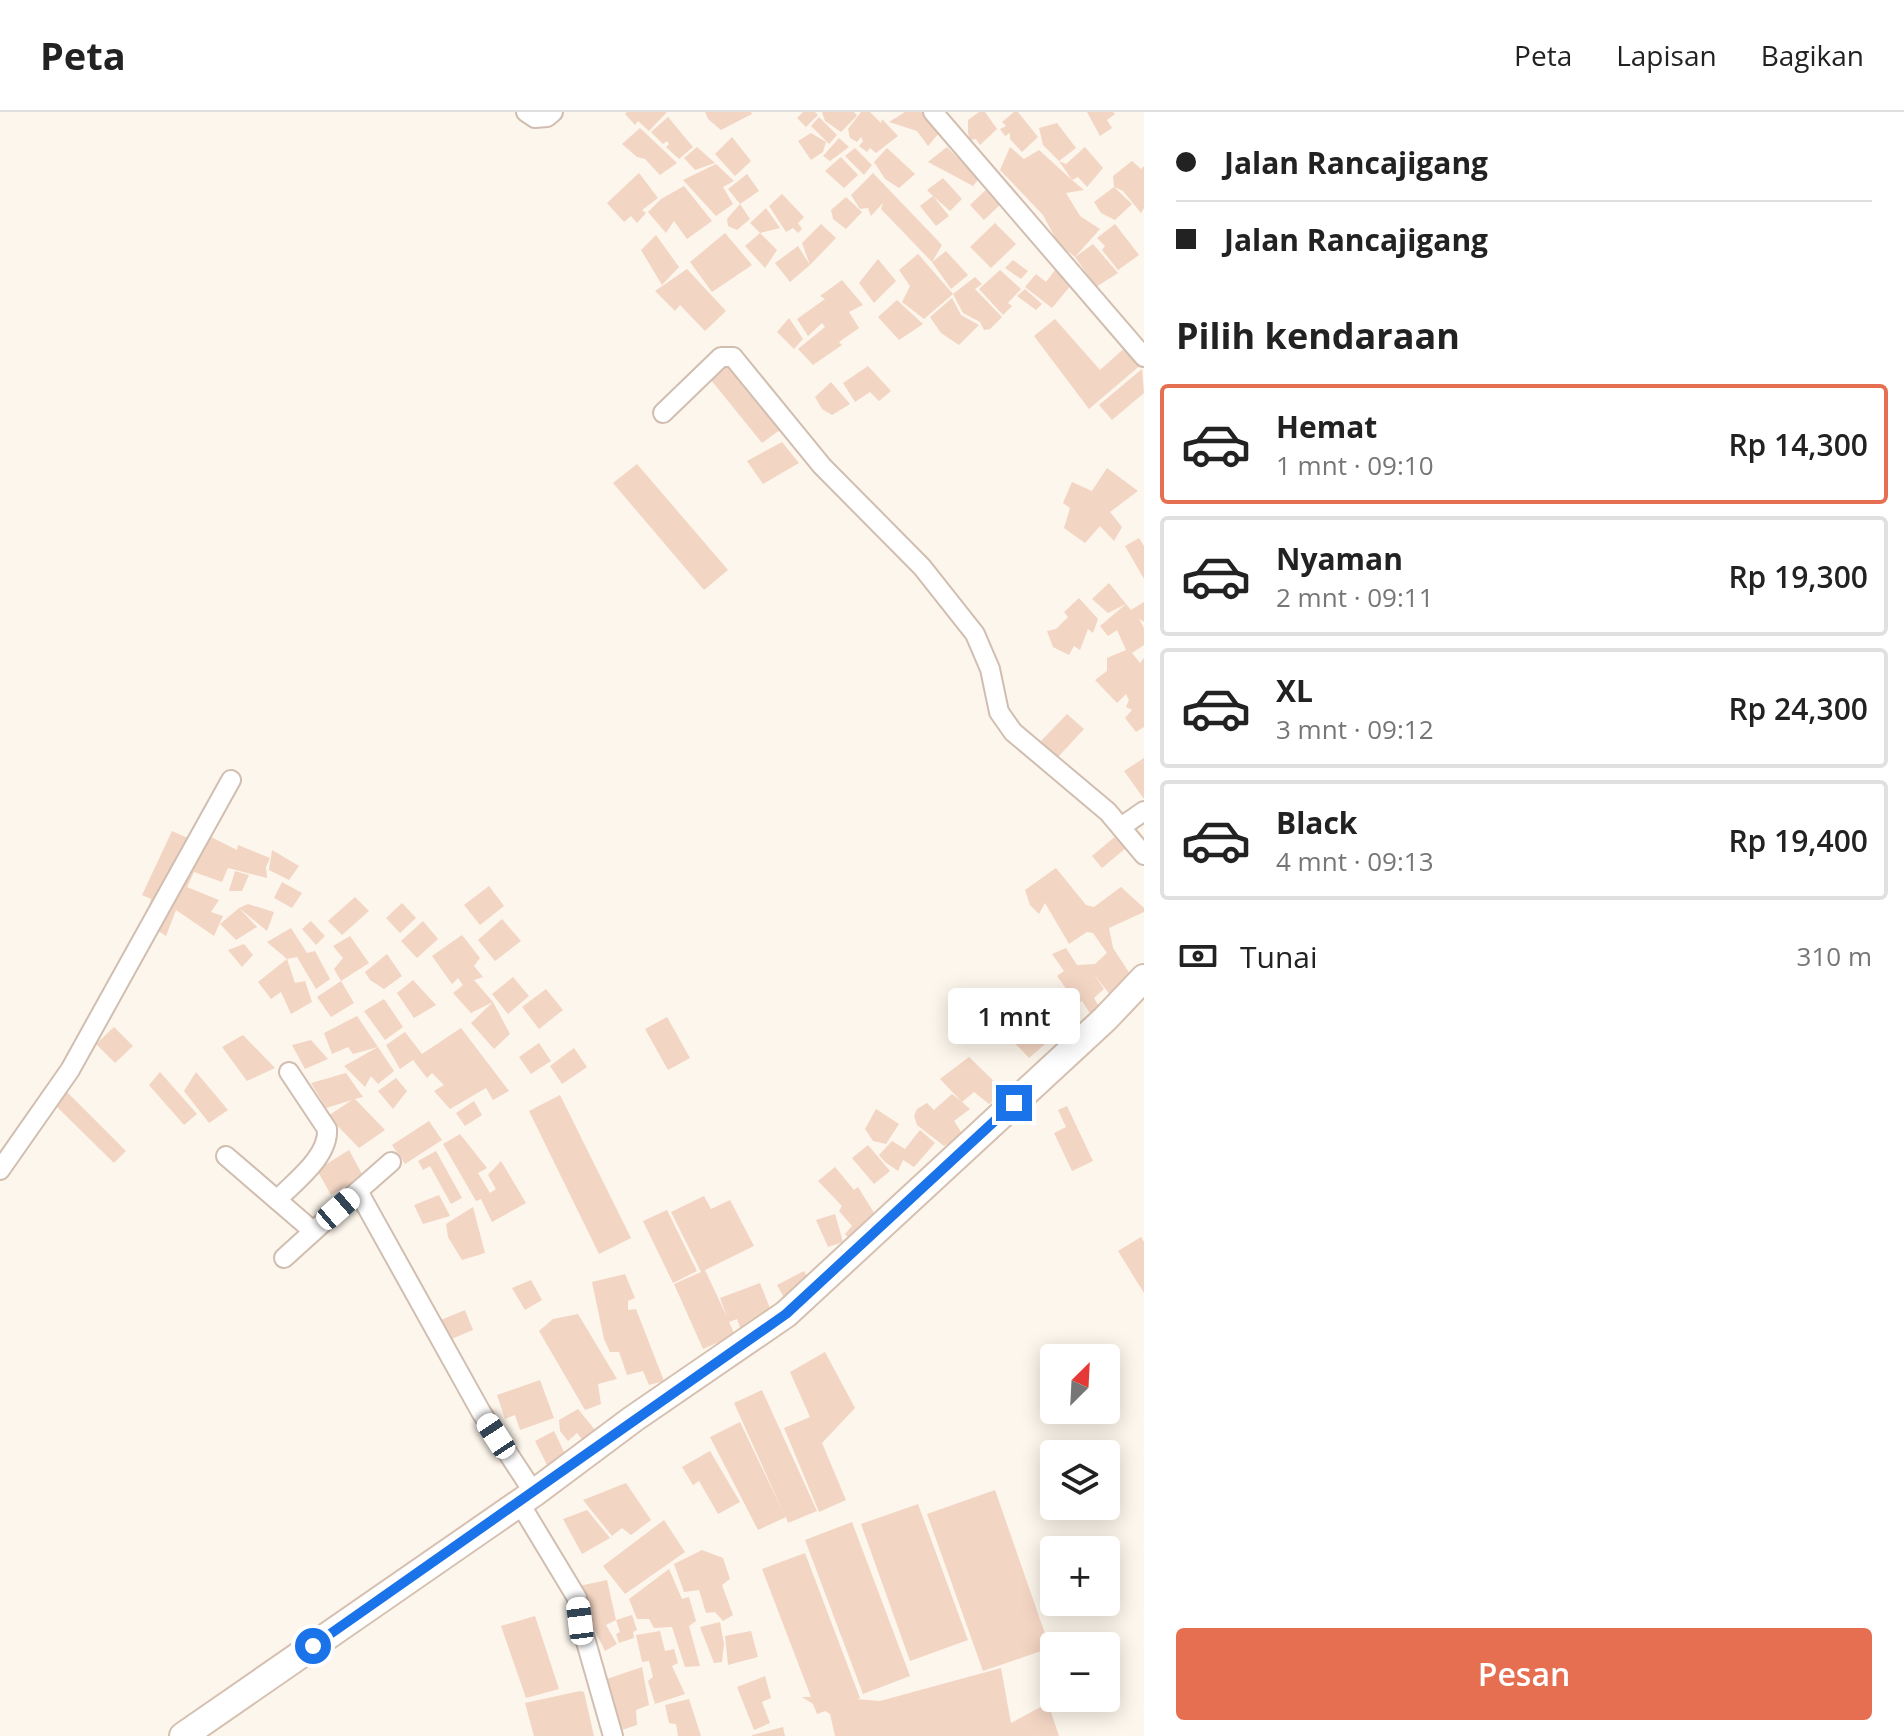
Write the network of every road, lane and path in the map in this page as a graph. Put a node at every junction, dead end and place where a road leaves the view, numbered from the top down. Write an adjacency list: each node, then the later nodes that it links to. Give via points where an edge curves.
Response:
1 (526, 112): 2 (street, via 535,118)
2 (553, 112)
3 (933, 112): 4 (street)
4 (1144, 357)
5 (663, 413): 8 (street, via 721,357 733,357 822,466 922,567 975,634 990,669 999,712 1013,732)
6 (231, 780): 14 (street, via 70,1070)
7 (1144, 811): 8 (street)
8 (1121, 827): 9 (street)
9 (1144, 855)
10 (1144, 978): 19 (main road, via 786,1314)
11 (289, 1072): 16 (street, via 328,1137 312,1164)
12 (226, 1156): 16 (street)
13 (391, 1162): 15 (street)
14 (0, 1170)
15 (358, 1191): 17 (street); 19 (street)
16 (277, 1200): 17 (street)
17 (313, 1231): 18 (street)
18 (284, 1258)
19 (527, 1497): 20 (main road); 21 (street, via 577,1598)
20 (183, 1736)
21 (613, 1736)

